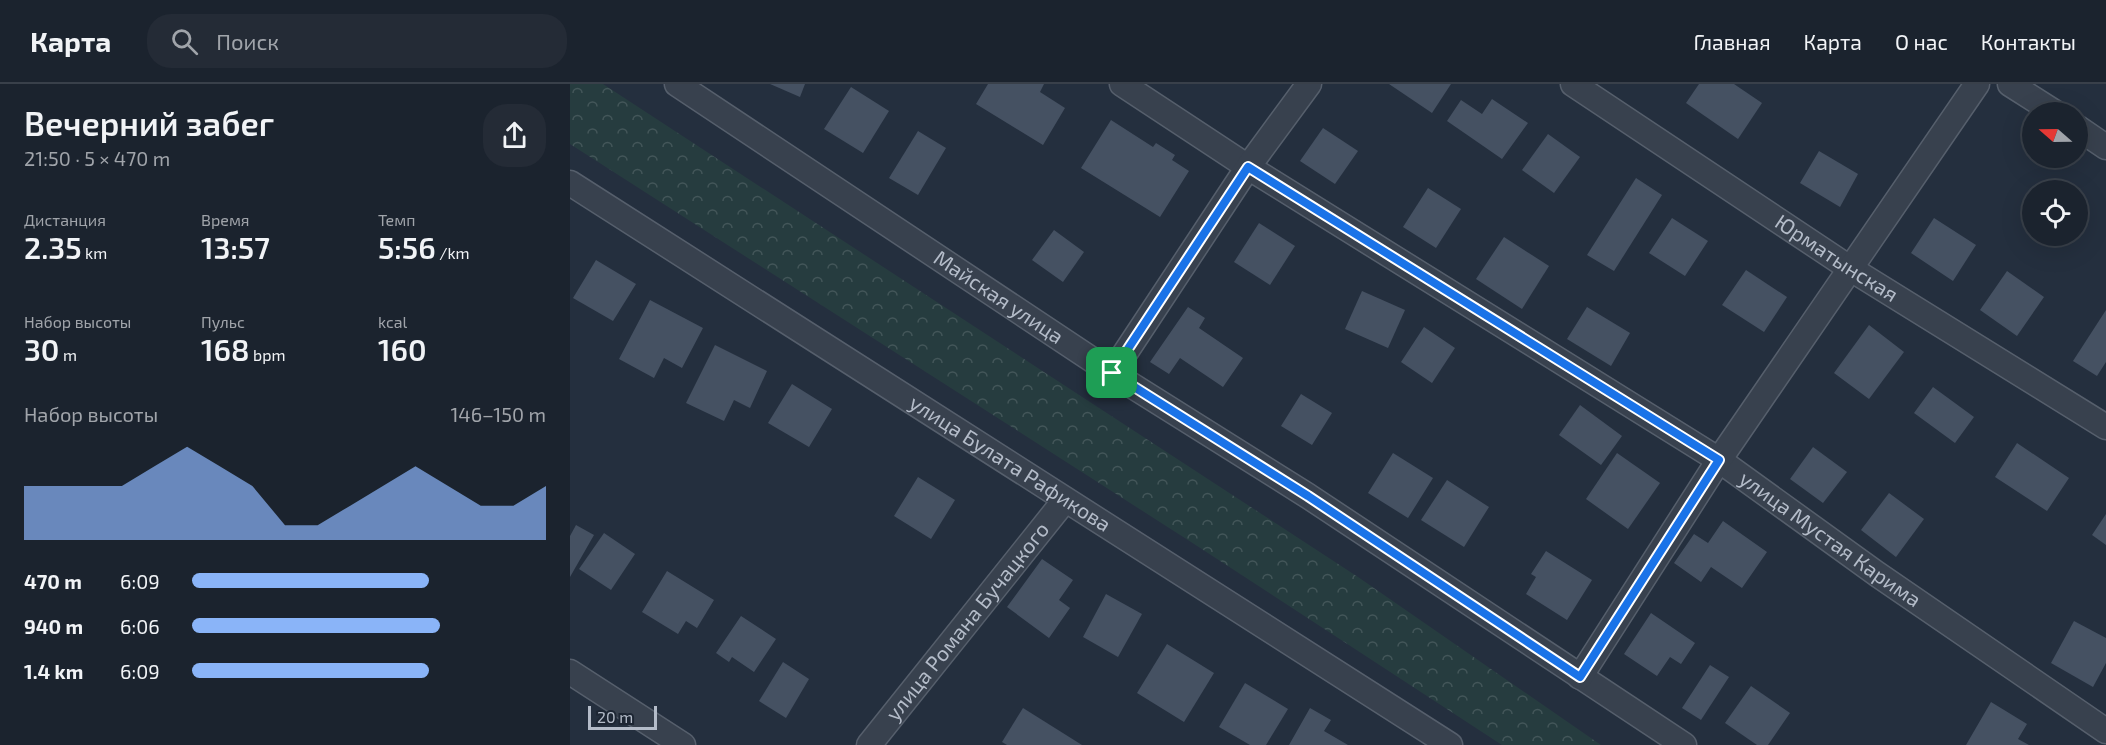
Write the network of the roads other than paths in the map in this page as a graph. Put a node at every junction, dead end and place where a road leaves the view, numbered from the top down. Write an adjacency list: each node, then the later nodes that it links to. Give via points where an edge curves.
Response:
1 (676, 84): 13 (street, Майская улица)
2 (1122, 84): 10 (street, улица Мустая Карима)
3 (1309, 84): 10 (street)
4 (1573, 84): 12 (street, Юрматынская)
5 (1977, 84): 12 (street)
6 (2010, 84): 7 (street)
7 (2038, 102)
8 (2088, 135): 9 (street)
9 (2106, 147)
10 (1248, 167): 13 (street); 15 (street, улица Мустая Карима)
11 (570, 183): 16 (street, улица Булата Рафикова)
12 (1851, 269): 14 (street, Юрматынская); 15 (street)
13 (1112, 373): 18 (street, Майская улица, via 1308,496)
14 (2106, 427)
15 (1719, 460): 18 (street); 19 (street, улица Мустая Карима)
16 (1065, 500): 21 (street, улица Романа Бучацкого); 22 (street, улица Булата Рафикова)
17 (570, 672): 20 (street)
18 (1580, 677): 23 (street, Майская улица)
19 (2106, 731)
20 (683, 745)
21 (869, 745)
22 (1450, 745)
23 (1684, 745)

